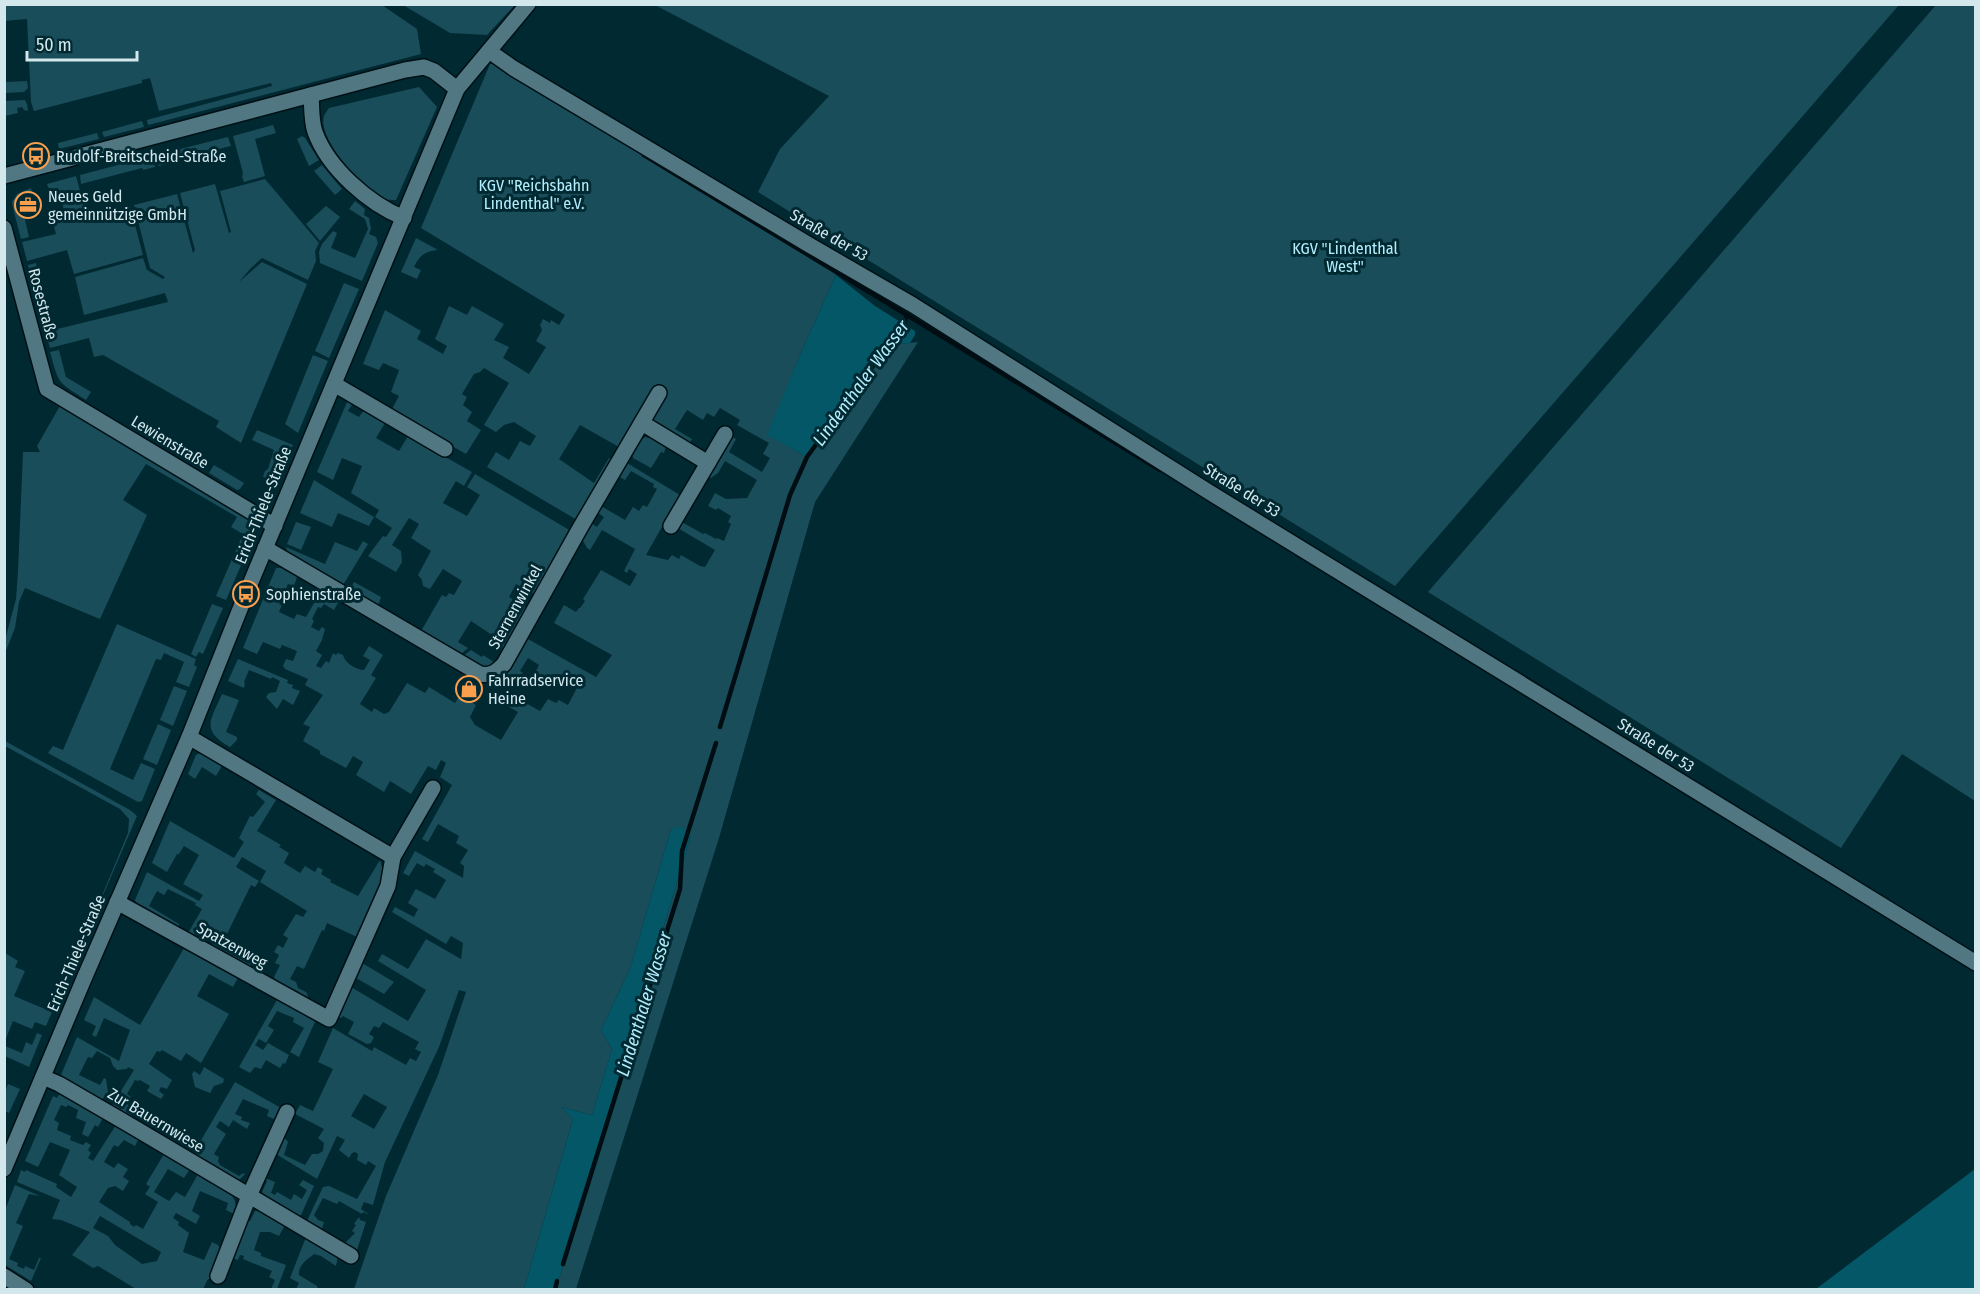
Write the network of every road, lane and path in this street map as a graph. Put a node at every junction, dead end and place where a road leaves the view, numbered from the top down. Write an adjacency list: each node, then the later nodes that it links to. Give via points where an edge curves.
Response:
1 (528, 4): 2 (street, Erich-Thiele-Straße)
2 (489, 51): 3 (street, Erich-Thiele-Straße); 22 (street, Straße der 53, via 913,305 1209,492)
3 (457, 89): 4 (street, via 424,67); 6 (street, Erich-Thiele-Straße)
4 (311, 95): 5 (street); 6 (street, via 314,129 329,156 366,196)
5 (4, 176)
6 (404, 218): 8 (street, Erich-Thiele-Straße)
7 (4, 228): 9 (street, Rosestraße)
8 (334, 384): 13 (street); 15 (street, Erich-Thiele-Straße)
9 (47, 389): 15 (street, Lewienstraße)
10 (659, 393): 11 (street, Sternenwinkel)
11 (642, 423): 14 (street); 17 (street, Sternenwinkel, via 504,664 487,675)
12 (725, 434): 14 (street)
13 (445, 449)
14 (708, 462): 16 (street)
15 (275, 526): 17 (street, Erich-Thiele-Straße)
16 (671, 526)
17 (265, 548): 18 (street, Erich-Thiele-Straße)
18 (189, 737): 20 (street); 21 (street, Erich-Thiele-Straße)
19 (432, 788): 20 (street)
20 (393, 857): 21 (street, Spatzenweg, via 388,886 329,1018)
21 (117, 902): 23 (street, Erich-Thiele-Straße)
22 (1976, 963)
23 (44, 1077): 25 (street, Erich-Thiele-Straße); 26 (street, Zur Bauernwiese)
24 (287, 1112): 26 (street)
25 (4, 1169)
26 (249, 1196): 27 (street, Zur Bauernwiese); 29 (street)
27 (351, 1256)
28 (4, 1276): 30 (street)
29 (218, 1276)
30 (26, 1290)

